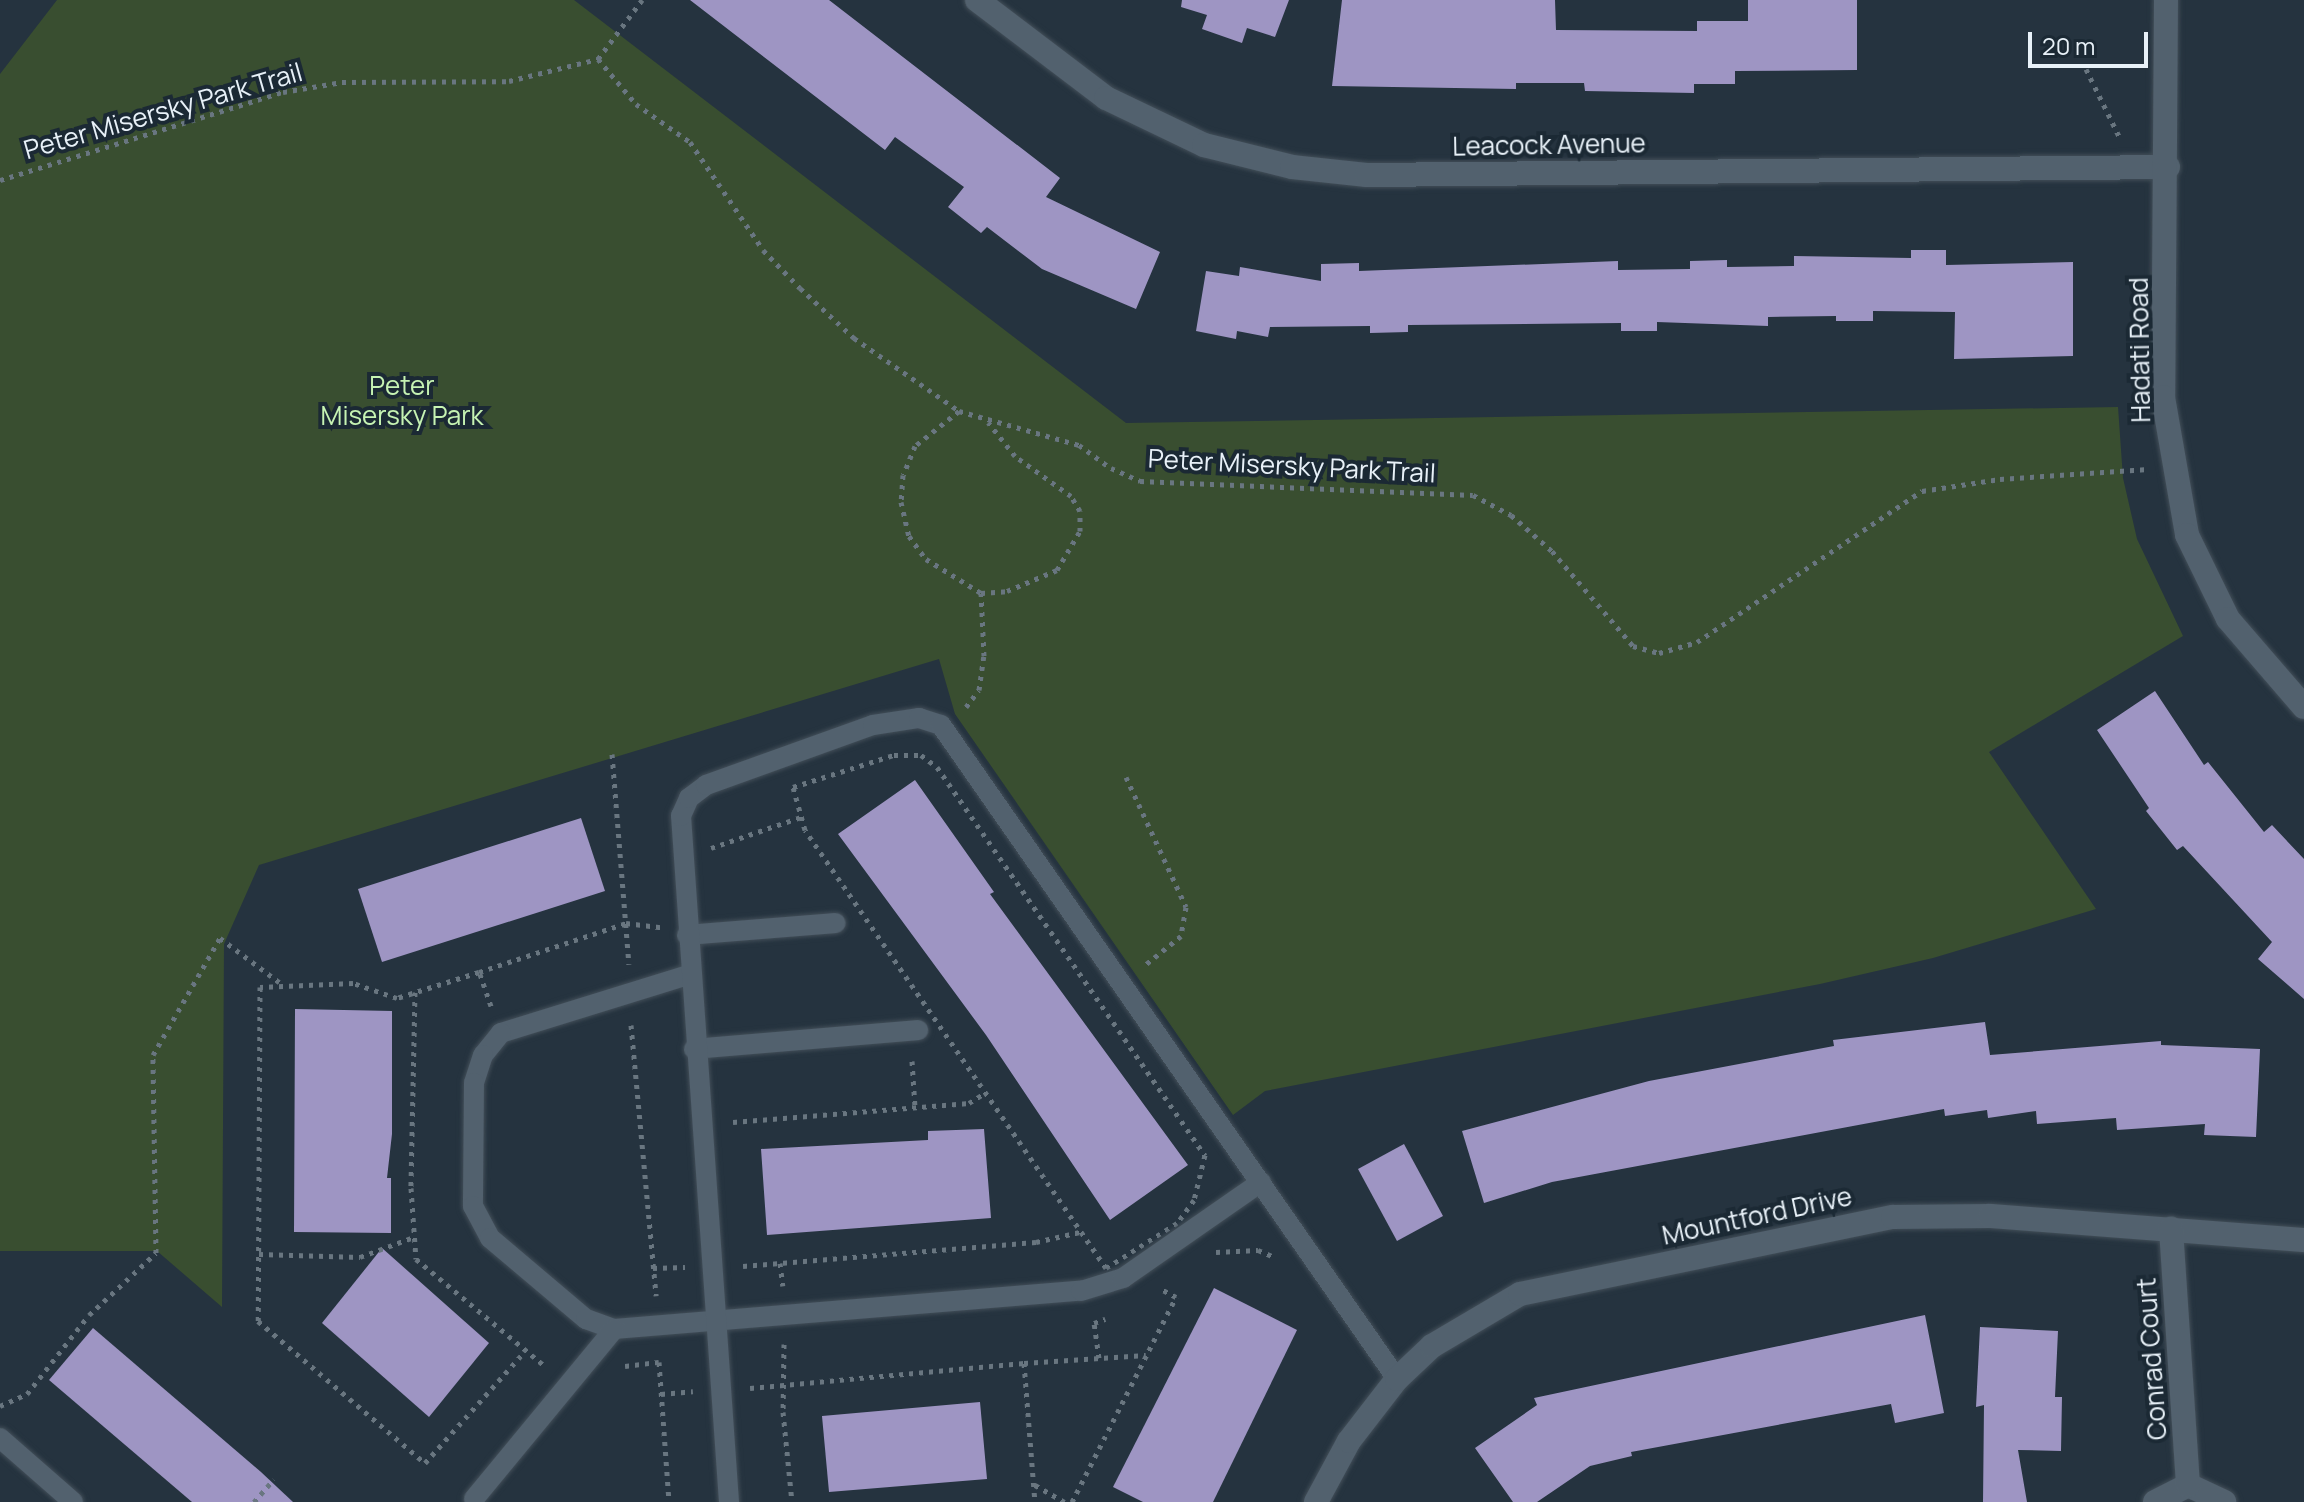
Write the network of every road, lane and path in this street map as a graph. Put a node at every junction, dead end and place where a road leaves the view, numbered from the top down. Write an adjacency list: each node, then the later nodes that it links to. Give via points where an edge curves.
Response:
1 (642, 0): 4 (path)
2 (977, 0): 6 (street, Leacock Avenue, via 1106,98 1204,145 1292,167 1367,175)
3 (2166, 0): 7 (street, Hadati Road)
4 (598, 59): 8 (path, Peter Misersky Park Trail, via 509,81 342,82 283,92); 9 (path, Peter Misersky Park Trail, via 636,104 690,142 763,250 800,288 854,338)
5 (2086, 69): 6 (path, via 2118,127)
6 (2121, 167): 7 (street, Leacock Avenue)
7 (2168, 167): 13 (street, Hadati Road, via 2163,397 2187,535 2228,619)
8 (0, 180)
9 (959, 411): 10 (path, Peter Misersky Park Trail); 12 (path, via 915,446 903,475 901,502 909,536 926,559)
10 (987, 421): 11 (path, Peter Misersky Park Trail, via 1079,445 1140,481 1473,495 1511,515 1552,551 1633,646 1659,653 1697,642 1922,491); 12 (path, via 1022,462 1071,496 1080,511 1080,531 1057,570 1007,591)
11 (2146, 469)
12 (981, 593): 14 (path, via 984,656 979,690 969,705)
13 (2304, 707)
14 (941, 725): 19 (lane, via 919,718 873,725 706,785 689,798 681,816); 23 (lane)
15 (612, 754): 17 (path)
16 (1126, 777): 23 (path, via 1186,907 1186,922 1172,946)
17 (626, 923): 19 (path); 20 (path); 22 (path)
18 (836, 923): 19 (lane)
19 (687, 935): 21 (lane)
20 (479, 972): 24 (path, via 397,998 353,983); 27 (path)
21 (688, 975): 27 (lane); 28 (lane)
22 (630, 977)
23 (1121, 982): 31 (lane)
24 (280, 983): 37 (path, via 260,987); 62 (path, via 220,938 153,1055 156,1253 89,1315 27,1394)
25 (631, 1025): 41 (path)
26 (918, 1030): 28 (lane)
27 (501, 1033): 50 (lane, via 483,1055 474,1083 473,1206 490,1238 586,1319)
28 (694, 1049): 49 (lane)
29 (985, 1093): 30 (path, via 969,1103); 33 (path); 33 (path, via 805,830 793,787 894,755 921,755 937,767 1205,1155 1194,1200 1177,1223 1106,1268)
30 (728, 1122)
31 (1261, 1182): 49 (lane, via 1123,1278 1081,1291); 57 (lane)
32 (2171, 1229): 35 (street, Mountford Drive); 57 (street, Mountford Drive, via 1949,1214 1893,1217 1520,1294 1432,1346); 66 (street, Conrad Court)
33 (1080, 1232): 38 (path, via 1036,1242)
34 (414, 1237): 37 (path, via 360,1257)
35 (2304, 1240)
36 (1211, 1253): 42 (path, via 1258,1250 1274,1257)
37 (259, 1254): 52 (path, via 258,1321 425,1463)
38 (780, 1263): 39 (path); 46 (path)
39 (739, 1266)
40 (690, 1267): 41 (path)
41 (653, 1268): 47 (path)
42 (1283, 1270)
43 (1174, 1280): 44 (path)
44 (1161, 1289): 45 (path); 53 (path, via 1176,1297)
45 (1151, 1295)
46 (784, 1298)
47 (657, 1309)
48 (1118, 1313): 54 (path, via 1094,1323)
49 (716, 1322): 50 (lane); 71 (lane)
50 (614, 1329): 67 (lane)
51 (784, 1343): 58 (path)
52 (525, 1351)
53 (1146, 1355): 54 (path); 75 (path)
54 (1099, 1358): 55 (path)
55 (1024, 1363): 58 (path); 65 (path)
56 (618, 1374): 61 (path, via 627,1365 659,1362)
57 (1397, 1379): 76 (street, Mountford Drive, via 1349,1441)
58 (786, 1384): 59 (path); 72 (path, via 783,1412)
59 (745, 1388)
60 (702, 1390): 61 (path)
61 (661, 1394): 70 (path)
62 (0, 1406)
63 (0, 1438): 68 (lane)
64 (274, 1479): 69 (path)
65 (1034, 1484): 73 (path); 74 (path)
66 (2188, 1485): 77 (street); 78 (street)
67 (474, 1499)
68 (73, 1502)
69 (254, 1502)
70 (669, 1502)
71 (729, 1502)
72 (792, 1502)
73 (1035, 1502)
74 (1064, 1502)
75 (1072, 1502)
76 (1316, 1502)
77 (2155, 1502)
78 (2224, 1502)

